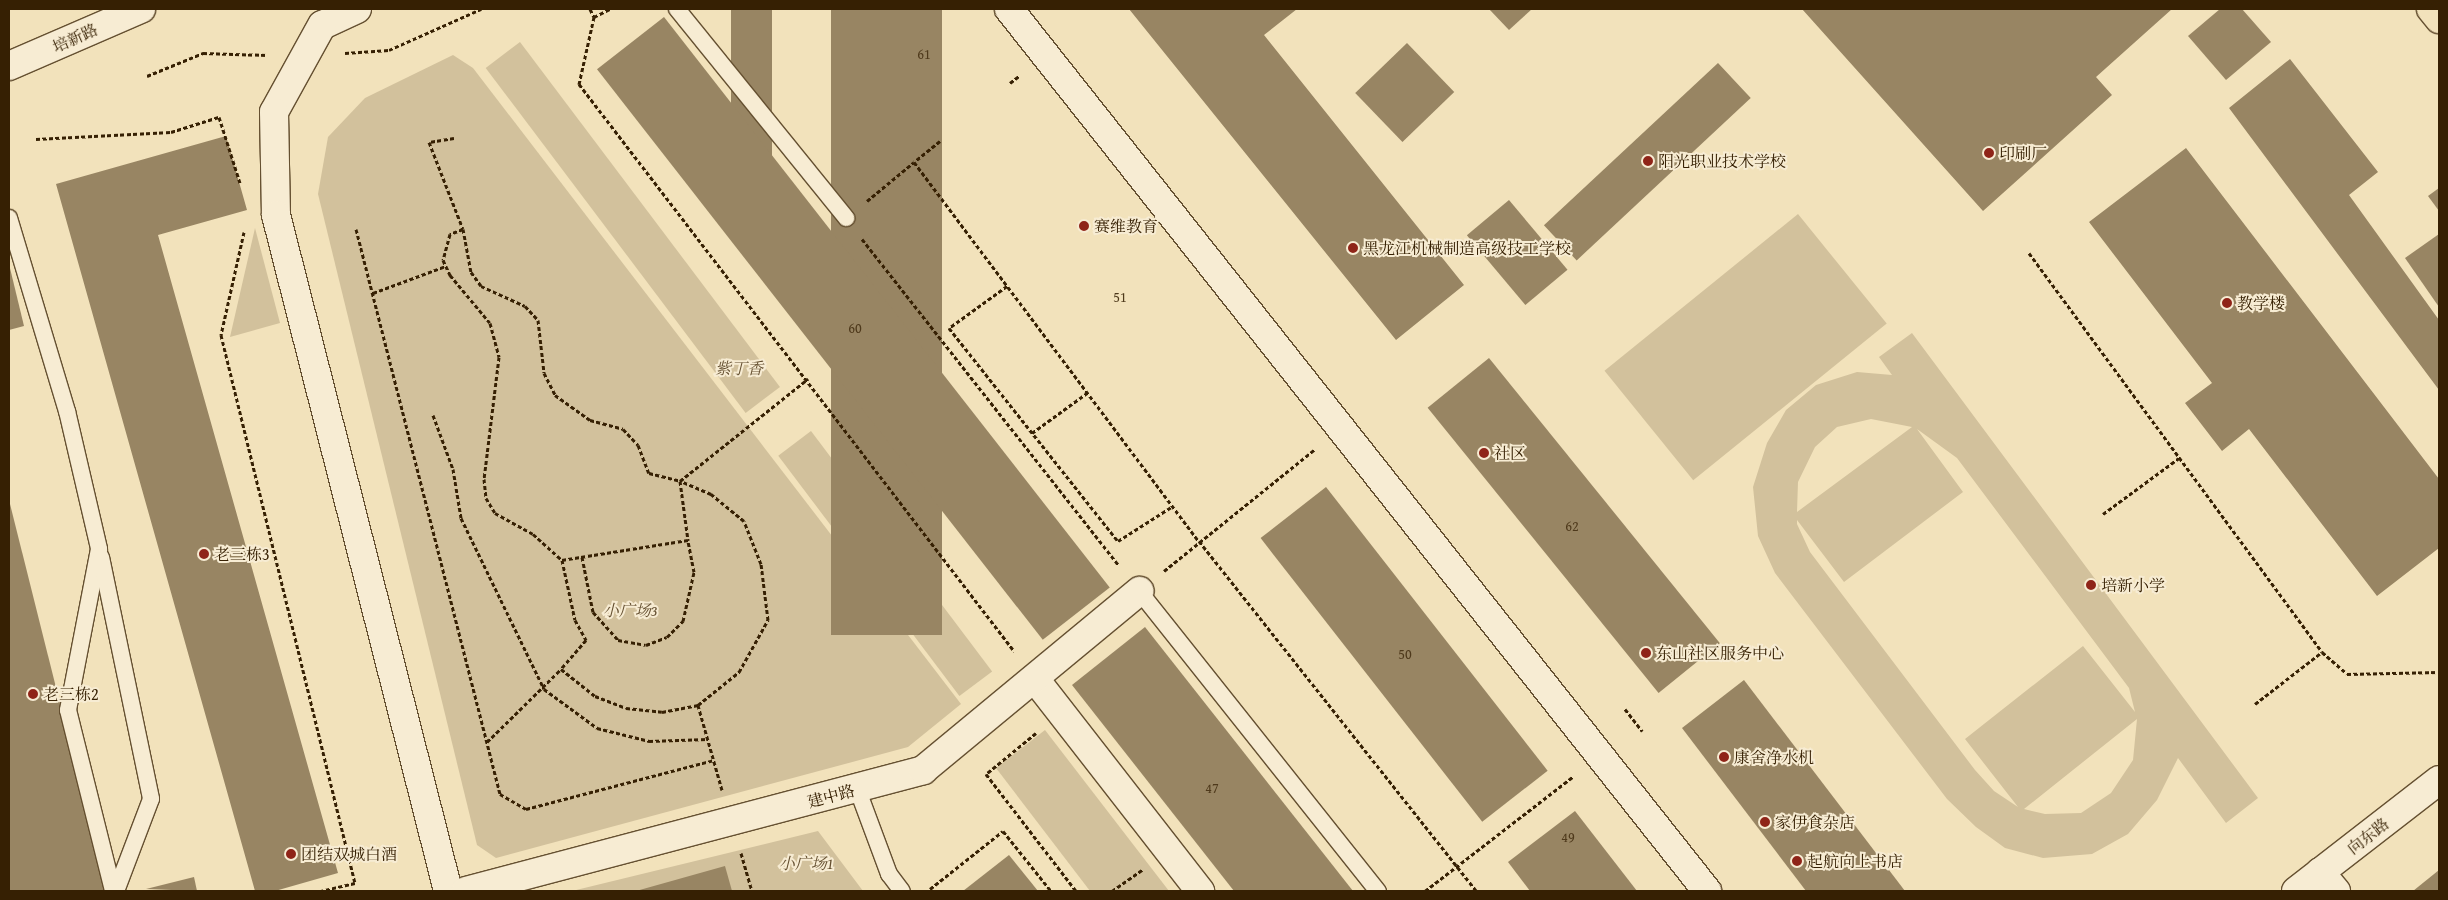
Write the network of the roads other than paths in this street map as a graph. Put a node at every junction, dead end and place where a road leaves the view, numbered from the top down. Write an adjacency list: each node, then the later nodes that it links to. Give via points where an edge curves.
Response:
1 (141, 9): 7 (street, 培新路)
2 (357, 9): 17 (street, via 322,25 274,112 276,215)
3 (678, 9): 9 (lane)
4 (1010, 9): 22 (street)
5 (2431, 9): 6 (highway)
6 (2439, 19)
7 (9, 66)
8 (9, 218): 10 (lane, via 67,411)
9 (846, 218)
10 (99, 549): 16 (lane, via 68,710); 16 (lane, via 150,799)
11 (1139, 591): 12 (street, 建中路); 21 (lane)
12 (1035, 679): 14 (street, 建中路, via 923,770); 20 (street)
13 (2439, 780): 15 (street, 向东路)
14 (857, 788): 18 (street, 建中路); 19 (lane, via 889,874)
15 (2328, 882): 23 (street, 向东路)
16 (114, 891)
17 (448, 891)
18 (466, 891)
19 (902, 891)
20 (1200, 891)
21 (1378, 891)
22 (1707, 891)
23 (2296, 891)

